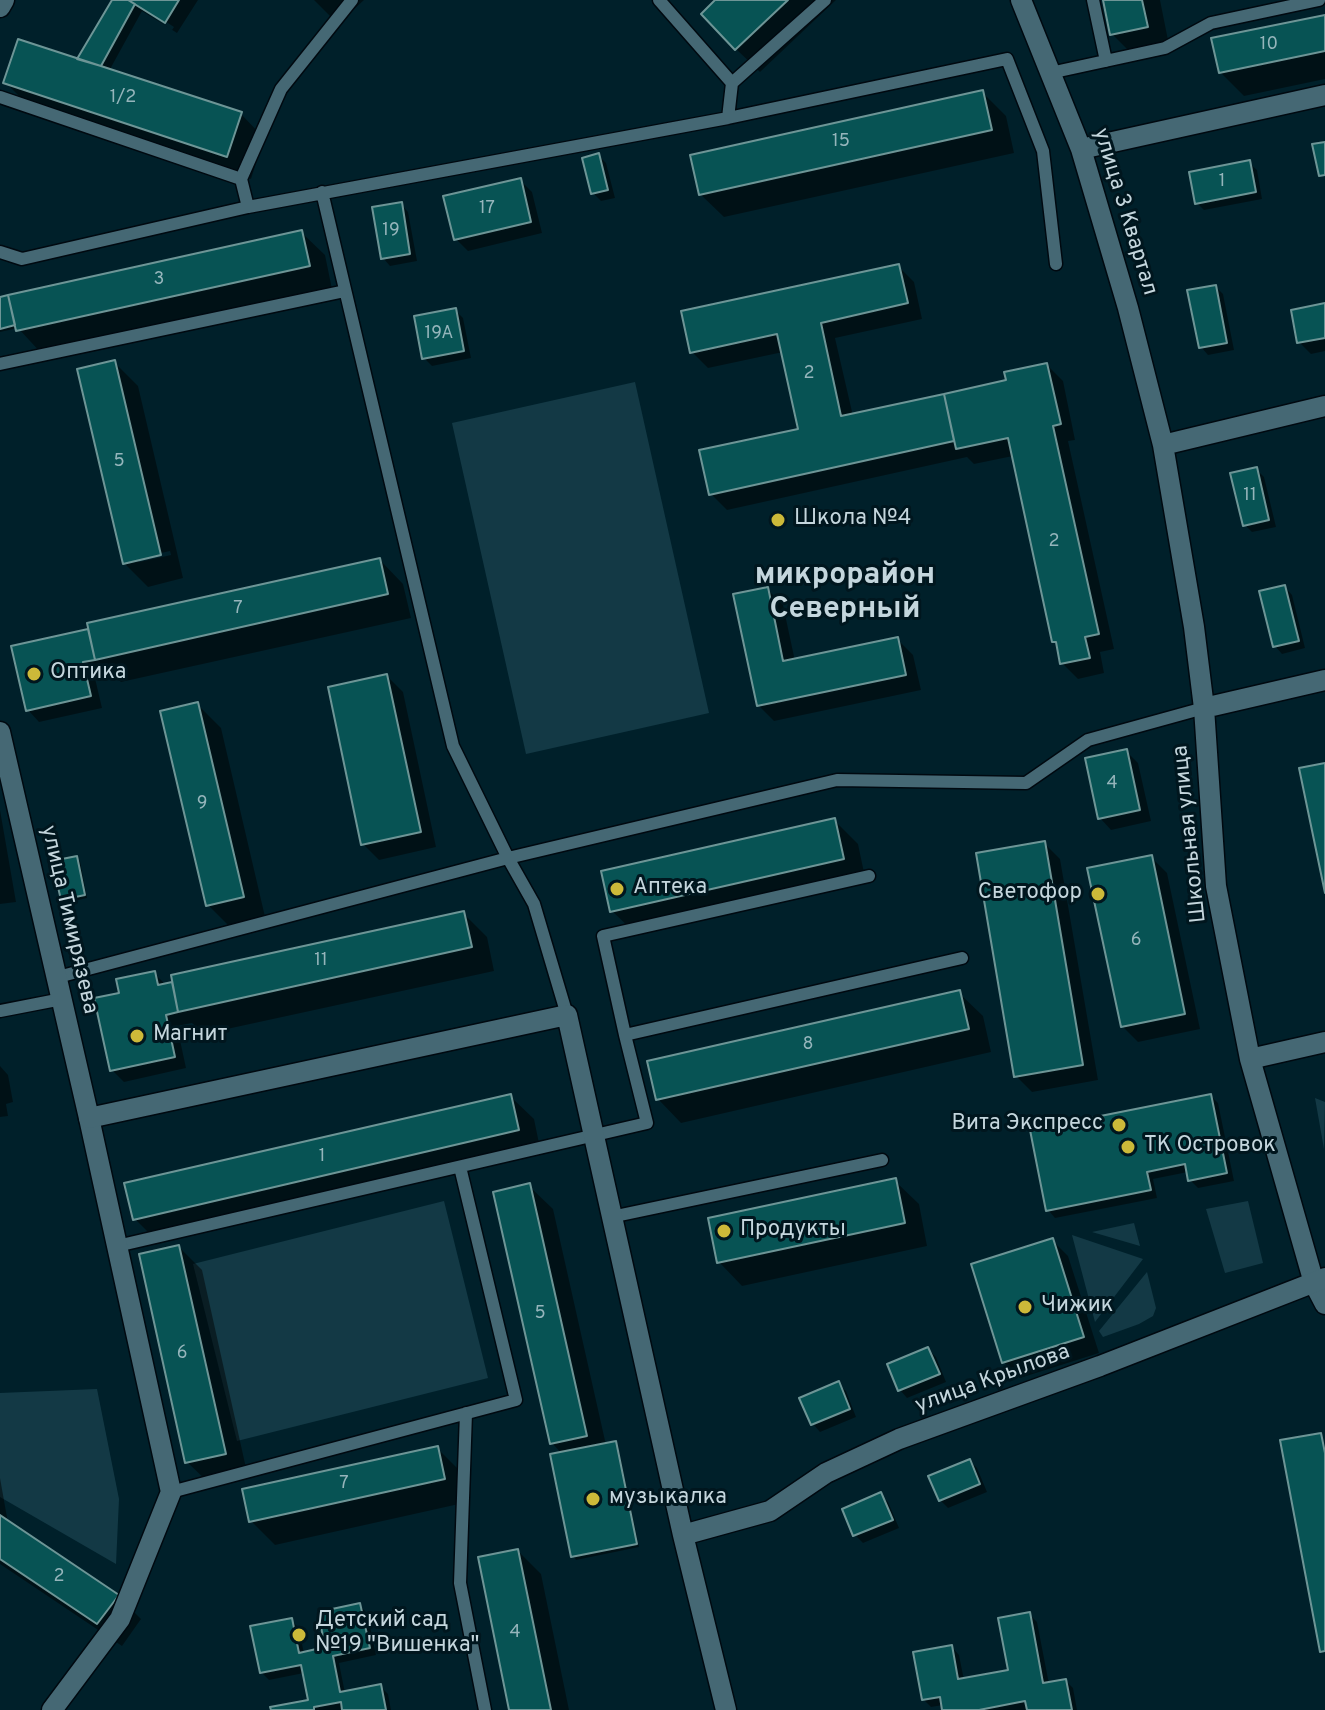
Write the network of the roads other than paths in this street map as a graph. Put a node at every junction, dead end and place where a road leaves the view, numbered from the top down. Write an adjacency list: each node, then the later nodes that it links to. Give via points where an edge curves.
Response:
1 (4, 0): 8 (street)
2 (352, 0): 16 (lane, via 281,89)
3 (659, 0): 11 (lane)
4 (825, 0): 11 (lane)
5 (1021, 0): 10 (street, улица 3 Квартал)
6 (1093, 0): 9 (lane)
7 (1319, 0): 9 (lane, via 1211,23 1165,48)
8 (0, 7)
9 (1106, 61): 10 (lane)
10 (1050, 73): 15 (street, улица 3 Квартал)
11 (732, 83): 14 (lane)
12 (1325, 95): 15 (street)
13 (0, 97): 16 (lane)
14 (728, 118): 17 (lane); 20 (lane, via 1007,59 1043,151)
15 (1081, 149): 24 (street, улица 3 Квартал)
16 (241, 179): 18 (lane)
17 (322, 192): 18 (lane); 21 (lane)
18 (248, 207): 19 (lane, via 22,259)
19 (0, 252)
20 (1056, 264)
21 (345, 291): 22 (lane); 28 (lane, via 453,746)
22 (0, 364)
23 (1325, 406): 24 (street)
24 (1163, 445): 26 (street, Школьная улица)
25 (1325, 680): 26 (street)
26 (1204, 708): 28 (lane, via 1088,740 1026,783 837,780); 37 (street, Школьная улица, via 1216,886)
27 (0, 732): 31 (street, улица Тимирязева)
28 (508, 858): 31 (lane); 34 (lane, via 534,904)
29 (869, 876): 35 (lane, via 603,936)
30 (962, 958): 35 (lane)
31 (58, 977): 32 (street, улица Тимирязева)
32 (62, 999): 33 (lane); 38 (street, улица Тимирязева)
33 (0, 1011)
34 (567, 1015): 38 (street); 39 (street)
35 (625, 1035): 39 (lane, via 647,1123)
36 (1325, 1042): 37 (street)
37 (1250, 1059): 44 (street, Школьная улица)
38 (89, 1118): 43 (street, улица Тимирязева)
39 (593, 1136): 41 (lane); 42 (street)
40 (882, 1160): 42 (lane)
41 (460, 1167): 43 (lane); 46 (lane, via 516,1400)
42 (611, 1217): 48 (street)
43 (117, 1246): 47 (street, улица Тимирязева)
44 (1320, 1280): 45 (street, Школьная улица); 48 (street, улица Крылова, via 899,1439 826,1473 770,1511)
45 (1325, 1304)
46 (466, 1413): 47 (lane); 50 (lane, via 460,1583)
47 (171, 1492): 49 (street, via 120,1619)
48 (683, 1535): 51 (street)
49 (52, 1710)
50 (485, 1710)
51 (726, 1710)

